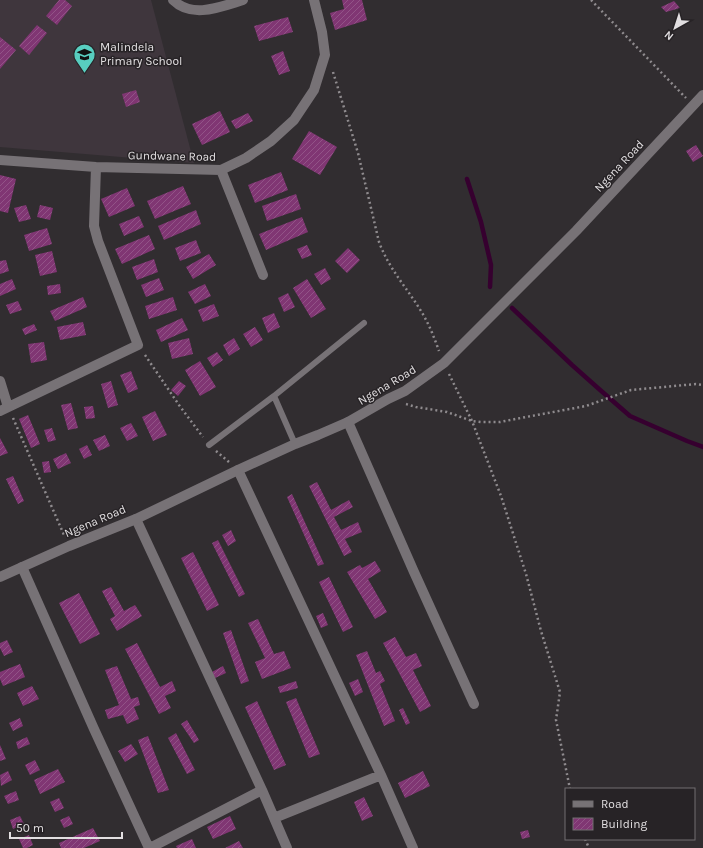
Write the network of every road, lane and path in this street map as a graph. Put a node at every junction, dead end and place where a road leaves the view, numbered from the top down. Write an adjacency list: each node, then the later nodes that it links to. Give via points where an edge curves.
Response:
1 (173, 0): 2 (street, via 179,6 194,10 210,10)
2 (243, 0)
3 (314, 0): 5 (street, Gundwane Road)
4 (591, 0): 7 (path)
5 (326, 55): 10 (street, Gundwane Road, via 314,90 294,120 271,141 246,158); 14 (path, via 334,72 358,153 379,242 384,255 430,327)
6 (703, 95): 7 (street, Ngena Road)
7 (694, 105): 14 (street, Ngena Road, via 576,231)
8 (0, 160): 9 (street, Gundwane Road)
9 (96, 167): 10 (street, Gundwane Road); 13 (street, via 94,226)
10 (221, 170): 11 (street)
11 (263, 275)
12 (364, 323): 17 (lane)
13 (138, 345): 19 (street); 23 (path)
14 (444, 363): 18 (street, Ngena Road, via 405,391); 20 (path)
15 (0, 381): 19 (street)
16 (703, 385): 20 (path, via 630,390 586,406 541,415 500,422)
17 (274, 396): 22 (lane); 23 (lane)
18 (388, 399): 20 (path, via 447,412); 21 (street, Ngena Road)
19 (4, 409): 26 (path)
20 (472, 421): 31 (path, via 501,496 560,692 556,720)
21 (348, 422): 22 (street, Ngena Road); 29 (street)
22 (295, 444): 24 (street, Ngena Road)
23 (209, 445): 24 (path)
24 (238, 470): 25 (street, Ngena Road); 30 (street)
25 (136, 519): 26 (street, Ngena Road); 32 (street)
26 (69, 546): 27 (street, Ngena Road)
27 (22, 567): 28 (street, Ngena Road); 34 (street)
28 (0, 578)
29 (474, 704)
30 (381, 774): 33 (street); 36 (street)
31 (570, 788)
32 (262, 790): 33 (street); 34 (street)
33 (274, 818): 35 (street)
34 (150, 848)
35 (287, 848)
36 (413, 848)

